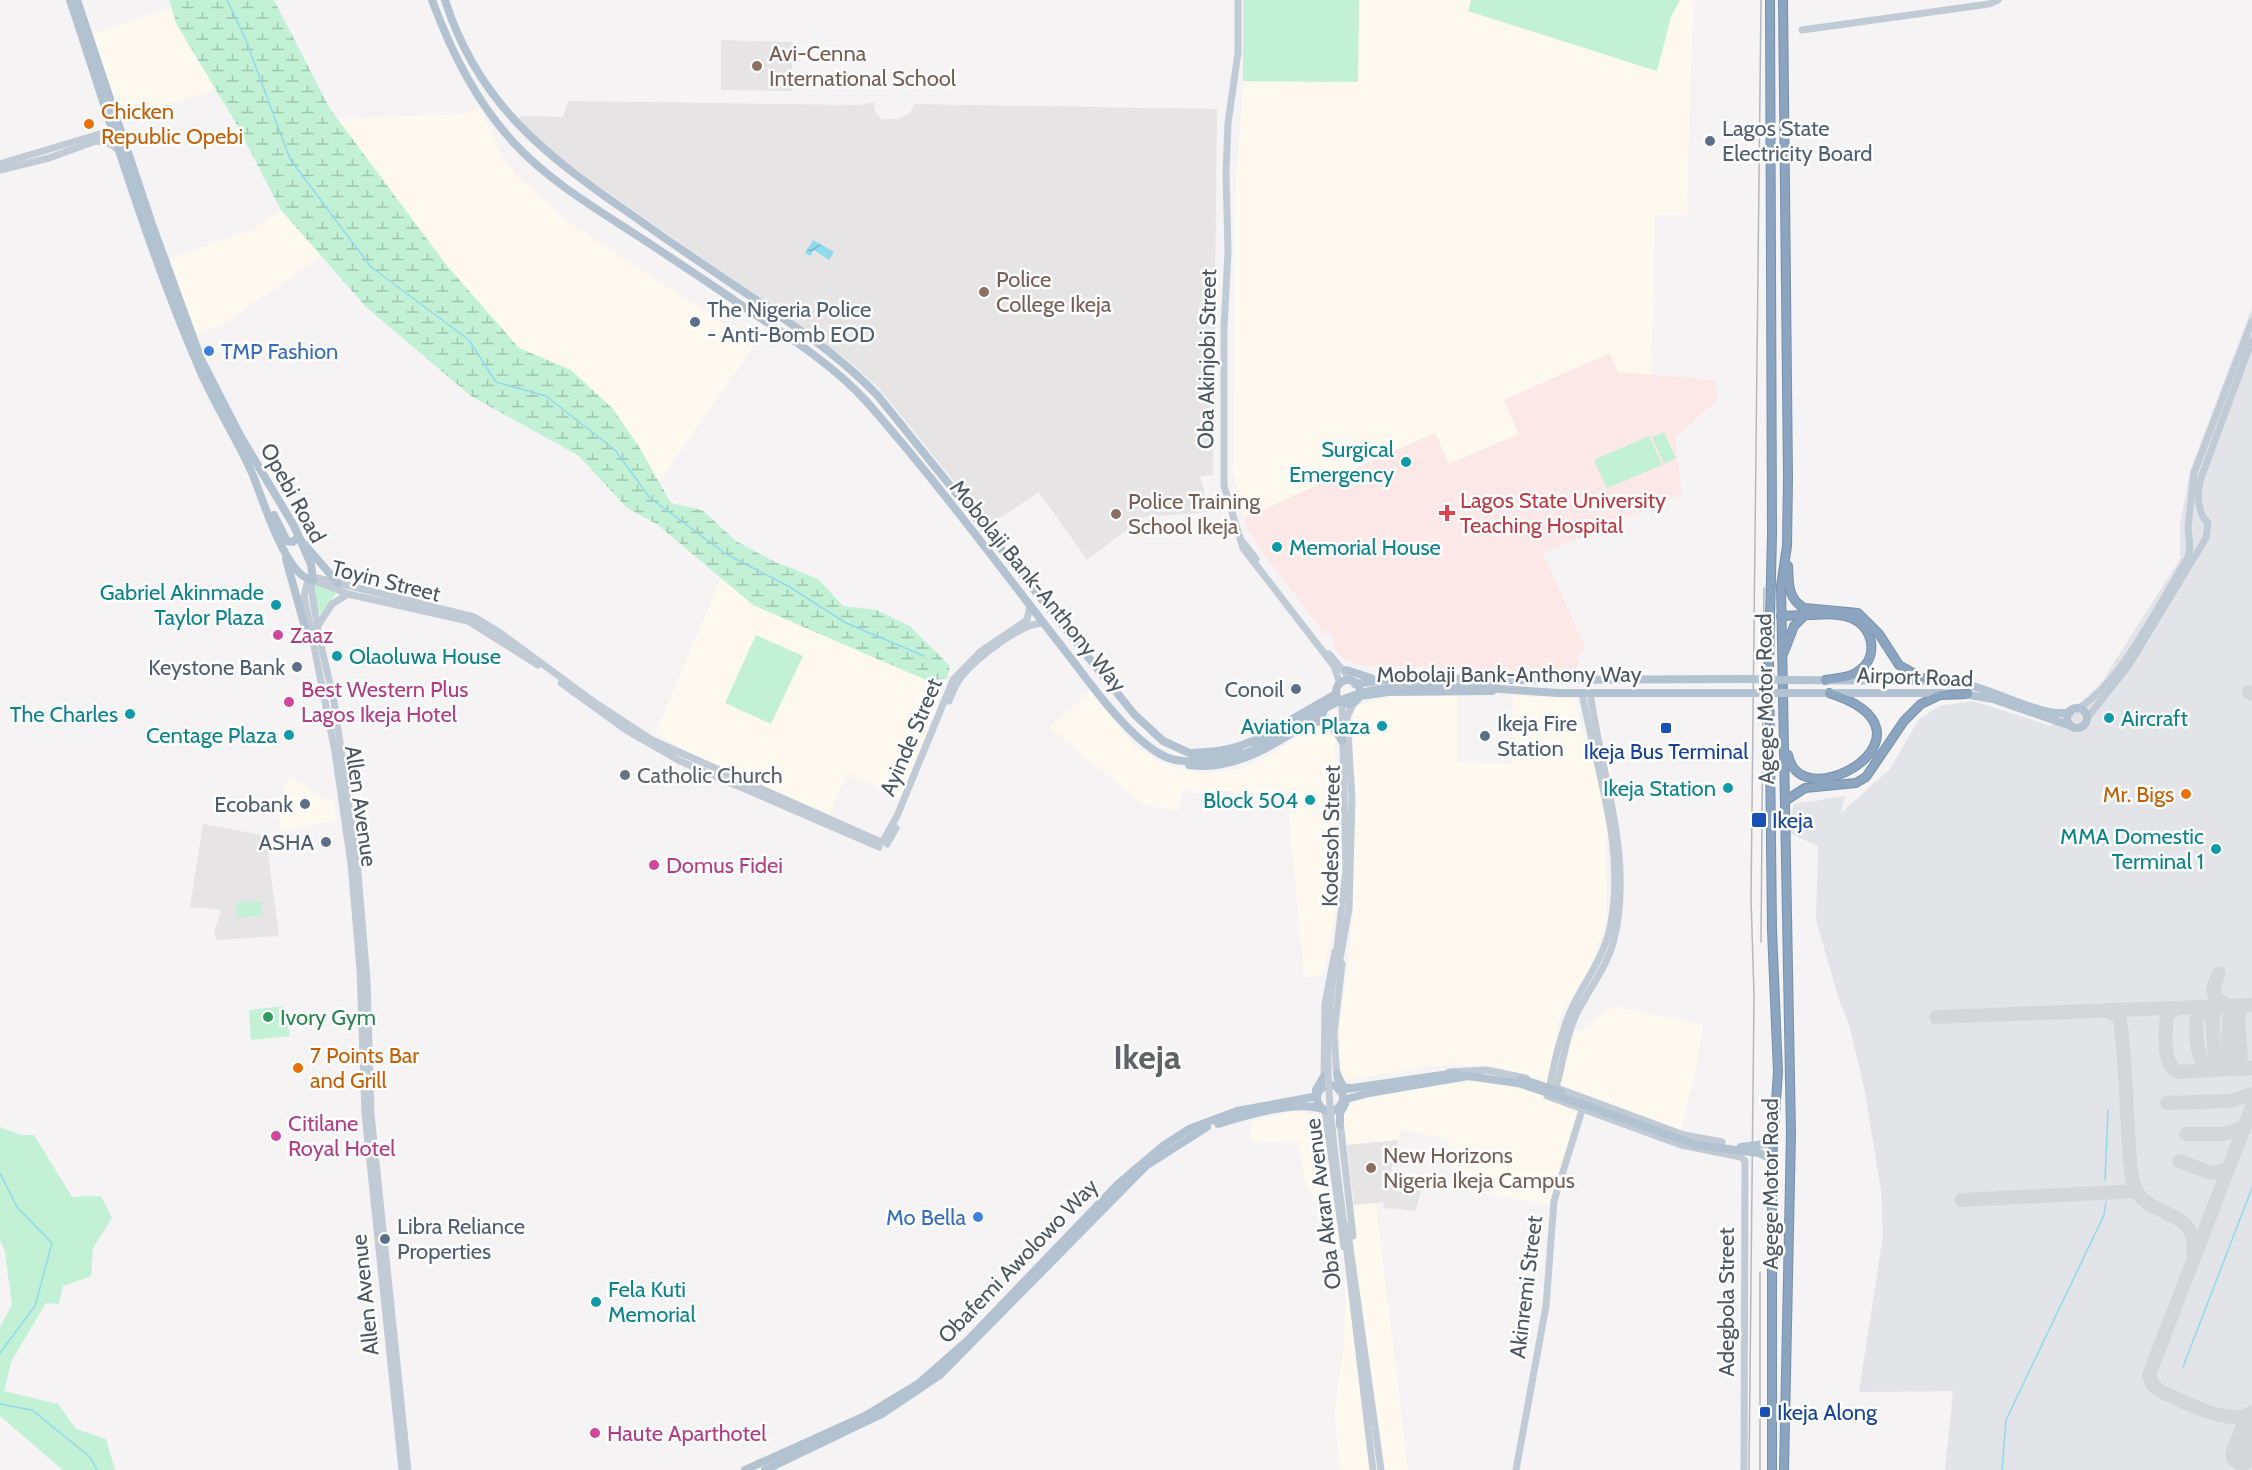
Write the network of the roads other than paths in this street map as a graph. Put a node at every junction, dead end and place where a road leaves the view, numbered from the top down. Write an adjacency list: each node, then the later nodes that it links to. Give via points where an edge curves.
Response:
1 (70, 0): 10 (main road, Opebi Road)
2 (77, 0): 11 (main road, Opebi Road)
3 (432, 0): 19 (main road, Mobolaji Bank-Anthony Way, via 459,65 508,137 553,178)
4 (445, 0): 18 (main road, Mobolaji Bank-Anthony Way, via 469,57 512,119 552,158)
5 (1238, 0): 30 (main road, Oba Akinjobi Street, via 1238,52 1226,173 1223,470 1228,506)
6 (1770, 0): 16 (highway, Agege Motor Road)
7 (1783, 0): 17 (highway, Agege Motor Road)
8 (1998, 0): 9 (main road)
9 (1802, 30)
10 (107, 116): 11 (main road, Opebi Road); 12 (main road)
11 (116, 131): 12 (main road); 13 (main road, Opebi Road); 27 (main road, Opebi Road, via 201,359 240,437)
12 (99, 138): 13 (main road); 14 (main road); 15 (main road)
13 (118, 150): 24 (main road, Opebi Road, via 200,371 243,452)
14 (0, 164)
15 (0, 170)
16 (1772, 193): 17 (highway); 92 (highway, Agege Motor Road, via 1769,661 1778,1072)
17 (1787, 194): 31 (highway, Agege Motor Road)
18 (619, 207): 19 (main road, via 626,218); 20 (main road, Mobolaji Bank-Anthony Way)
19 (612, 219): 21 (main road, Mobolaji Bank-Anthony Way)
20 (644, 224): 21 (main road, via 628,222); 35 (main road, Mobolaji Bank-Anthony Way, via 858,375)
21 (637, 235): 36 (main road, Mobolaji Bank-Anthony Way, via 838,374 864,399)
22 (2252, 321): 25 (main road, via 2199,456)
23 (2252, 340): 26 (main road, via 2200,482 2199,502)
24 (268, 510): 27 (main road, via 287,541); 32 (main road, Opebi Road)
25 (2189, 519): 26 (main road, via 2197,515); 28 (main road)
26 (2204, 519): 29 (main road, via 2208,523)
27 (298, 537): 33 (main road, Opebi Road, via 311,564); 34 (main road)
28 (2189, 538): 29 (main road, via 2198,542); 63 (main road, via 2188,557 2126,660 2098,694)
29 (2206, 538): 65 (main road, via 2129,665)
30 (1241, 540): 45 (main road, via 1325,649); 53 (main road, Oba Akinjobi Street, via 1249,556 1334,666)
31 (1787, 546): 39 (highway, Agege Motor Road); 40 (highway, via 1790,592)
32 (285, 555): 33 (main road, Opebi Road, via 299,573); 43 (main road)
33 (313, 580): 34 (main road, Toyin Street); 37 (main road, Toyin Street); 42 (main road, Allen Avenue); 43 (main road, Allen Avenue, via 307,584 304,596)
34 (338, 583): 74 (main road, Toyin Street, via 474,617 652,740)
35 (1030, 586): 36 (main road); 71 (main road, Mobolaji Bank-Anthony Way, via 1147,728)
36 (1021, 593): 38 (main road, Mobolaji Bank-Anthony Way)
37 (348, 594): 42 (main road, via 332,604); 74 (main road, Toyin Street, via 475,624 650,745 690,766)
38 (1030, 606): 41 (main road, Mobolaji Bank-Anthony Way); 74 (main road, Ayinde Street, via 1027,620 981,652 953,680)
39 (1781, 611): 40 (highway); 44 (highway, Agege Motor Road)
40 (1804, 611): 44 (highway, via 1788,636); 50 (highway, via 1851,618 1863,626 1870,638 1872,651 1859,672); 51 (highway, via 1838,609 1858,613 1879,634 1899,665 1922,678)
41 (1044, 623): 72 (main road, Mobolaji Bank-Anthony Way, via 1134,733 1155,750); 74 (main road, Ayinde Street, via 1027,628 986,653 962,676 905,808)
42 (317, 627): 100 (main road, Allen Avenue, via 334,701 357,862 367,980 371,1114)
43 (312, 640): 99 (main road, Allen Avenue, via 335,752 354,892 365,1114)
44 (1781, 664): 69 (highway, Agege Motor Road)
45 (1346, 670): 47 (main road); 52 (main road)
46 (1399, 678): 47 (main road); 48 (main road); 56 (main road, via 1396,683)
47 (1375, 679): 52 (main road)
48 (1501, 680): 49 (main road, Mobolaji Bank-Anthony Way, bridge); 54 (main road, Mobolaji Bank-Anthony Way)
49 (1788, 680): 50 (main road, Airport Road)
50 (1825, 680): 51 (main road, Airport Road)
51 (1954, 682): 63 (main road, Airport Road, via 2054,714)
52 (1354, 683): 53 (main road); 62 (main road, via 1359,689)
53 (1340, 684): 61 (main road)
54 (1485, 686): 55 (main road, Mobolaji Bank-Anthony Way); 71 (main road, Mobolaji Bank-Anthony Way, bridge, via 1393,684 1363,688 1320,706 1250,747 1215,757)
55 (1501, 690): 56 (main road); 57 (main road, Mobolaji Bank-Anthony Way)
56 (1400, 692): 62 (main road)
57 (1586, 693): 58 (main road, Mobolaji Bank-Anthony Way, bridge); 83 (main road, via 1608,812 1613,905 1601,957 1568,1018)
58 (1788, 693): 59 (main road, Airport Road)
59 (1829, 693): 60 (main road, Airport Road); 69 (highway, via 1852,700 1872,718 1875,742 1860,765 1832,776 1803,777 1790,766)
60 (1968, 694): 67 (main road, Airport Road); 73 (highway, via 1940,695 1921,704 1904,721 1866,777 1856,783 1805,788)
61 (1340, 699): 62 (main road); 64 (main road); 66 (main road); 70 (main road, Kodesoh Street)
62 (1356, 699): 76 (main road, Kodesoh Street, via 1347,717 1352,870)
63 (2074, 710): 65 (main road, via 2085,712); 67 (main road, via 2067,719)
64 (1295, 717): 68 (main road, via 1302,718); 71 (main road, via 1241,747)
65 (2087, 718): 67 (main road, via 2082,727)
66 (1310, 721): 68 (main road); 70 (main road, via 1333,727)
67 (2071, 726)
68 (1302, 727): 72 (main road, via 1235,762 1210,766)
69 (1784, 739): 73 (highway, Agege Motor Road)
70 (1342, 741): 75 (main road, Kodesoh Street, via 1346,870)
71 (1193, 757): 72 (main road, Mobolaji Bank-Anthony Way)
72 (1182, 763)
73 (1785, 801): 108 (highway, Agege Motor Road, via 1791,1133)
74 (883, 844)
75 (1341, 926): 77 (main road, Kodesoh Street); 78 (main road, via 1328,982)
76 (1346, 935): 77 (main road, Kodesoh Street); 79 (main road)
77 (1336, 969): 97 (main road, Oba Akran Avenue, bridge, via 1328,1004 1327,1073)
78 (1324, 1032): 79 (main road, via 1329,1037); 82 (main road)
79 (1334, 1033): 80 (main road)
80 (1336, 1074): 84 (main road); 86 (main road, via 1343,1087)
81 (1449, 1075): 83 (main road, via 1462,1069 1495,1070); 86 (main road); 88 (main road, via 1514,1084); 88 (main road, via 1479,1075 1518,1083)
82 (1324, 1076): 85 (main road); 87 (main road)
83 (1553, 1086): 93 (main road, via 1684,1135 1722,1142)
84 (1339, 1090): 85 (main road, Obafemi Awolowo Way, via 1329,1086); 86 (main road, Obafemi Awolowo Way); 89 (main road)
85 (1319, 1091): 87 (main road, Obafemi Awolowo Way); 90 (main road, via 1318,1102)
86 (1361, 1091): 89 (main road, Obafemi Awolowo Way); 91 (main road, via 1342,1108)
87 (1305, 1102): 90 (main road, Obafemi Awolowo Way); 98 (main road, Obafemi Awolowo Way, via 1205,1126 1146,1166 940,1375 882,1414)
88 (1580, 1104): 92 (main road, bridge, via 1697,1140 1742,1147); 93 (main road, via 1681,1145); 96 (main road, bridge, via 1687,1142 1759,1153); 105 (main road, Akinremi Street, via 1554,1201 1545,1315)
89 (1340, 1107): 90 (main road, Obafemi Awolowo Way); 91 (main road)
90 (1324, 1112): 95 (main road)
91 (1340, 1125): 94 (main road)
92 (1772, 1143): 96 (highway, Agege Motor Road, bridge)
93 (1721, 1153): 106 (main road, Adegbola Street, via 1741,1157 1746,1167)
94 (1344, 1157): 95 (main road, via 1336,1153); 97 (main road, via 1355,1248)
95 (1332, 1158): 97 (main road)
96 (1772, 1159): 107 (highway, Agege Motor Road)
97 (1350, 1259): 103 (main road, Oba Akran Avenue); 104 (main road, Oba Akran Avenue)
98 (840, 1431): 101 (main road, Obafemi Awolowo Way); 102 (main road, Obafemi Awolowo Way)
99 (402, 1470)
100 (408, 1470)
101 (745, 1470)
102 (765, 1470)
103 (1373, 1470)
104 (1381, 1470)
105 (1516, 1470)
106 (1744, 1470)
107 (1772, 1470)
108 (1784, 1470)

